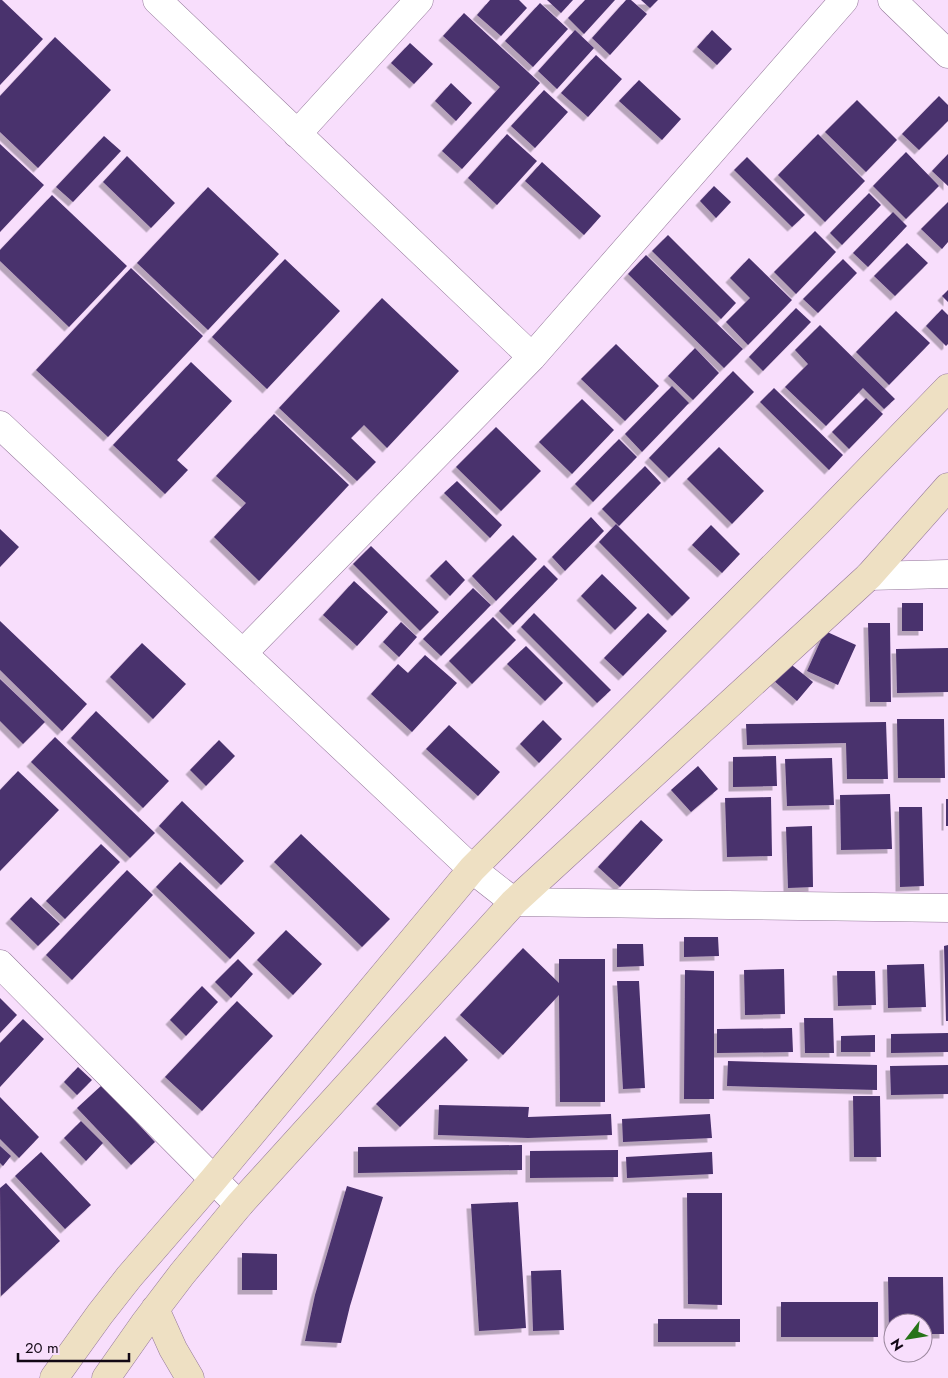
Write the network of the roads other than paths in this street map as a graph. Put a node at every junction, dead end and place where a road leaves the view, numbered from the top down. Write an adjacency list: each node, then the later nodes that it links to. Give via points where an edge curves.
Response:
1 (157, 0): 6 (street)
2 (418, 0): 6 (street)
3 (844, 0): 7 (street)
4 (892, 0): 5 (street)
5 (948, 54)
6 (297, 134): 7 (street)
7 (532, 357): 13 (street)
8 (948, 388): 14 (main road)
9 (0, 425): 13 (street)
10 (948, 487): 12 (main road)
11 (948, 574): 12 (street)
12 (869, 576): 15 (main road)
13 (243, 653): 14 (street)
14 (472, 870): 15 (street); 18 (main road)
15 (514, 902): 16 (street); 19 (main road)
16 (948, 908)
17 (0, 964): 18 (street)
18 (213, 1180): 19 (street); 21 (main road, via 129,1277)
19 (239, 1205): 20 (main road)
20 (155, 1309): 22 (main road); 23 (main road)
21 (54, 1378)
22 (106, 1378)
23 (190, 1378)

